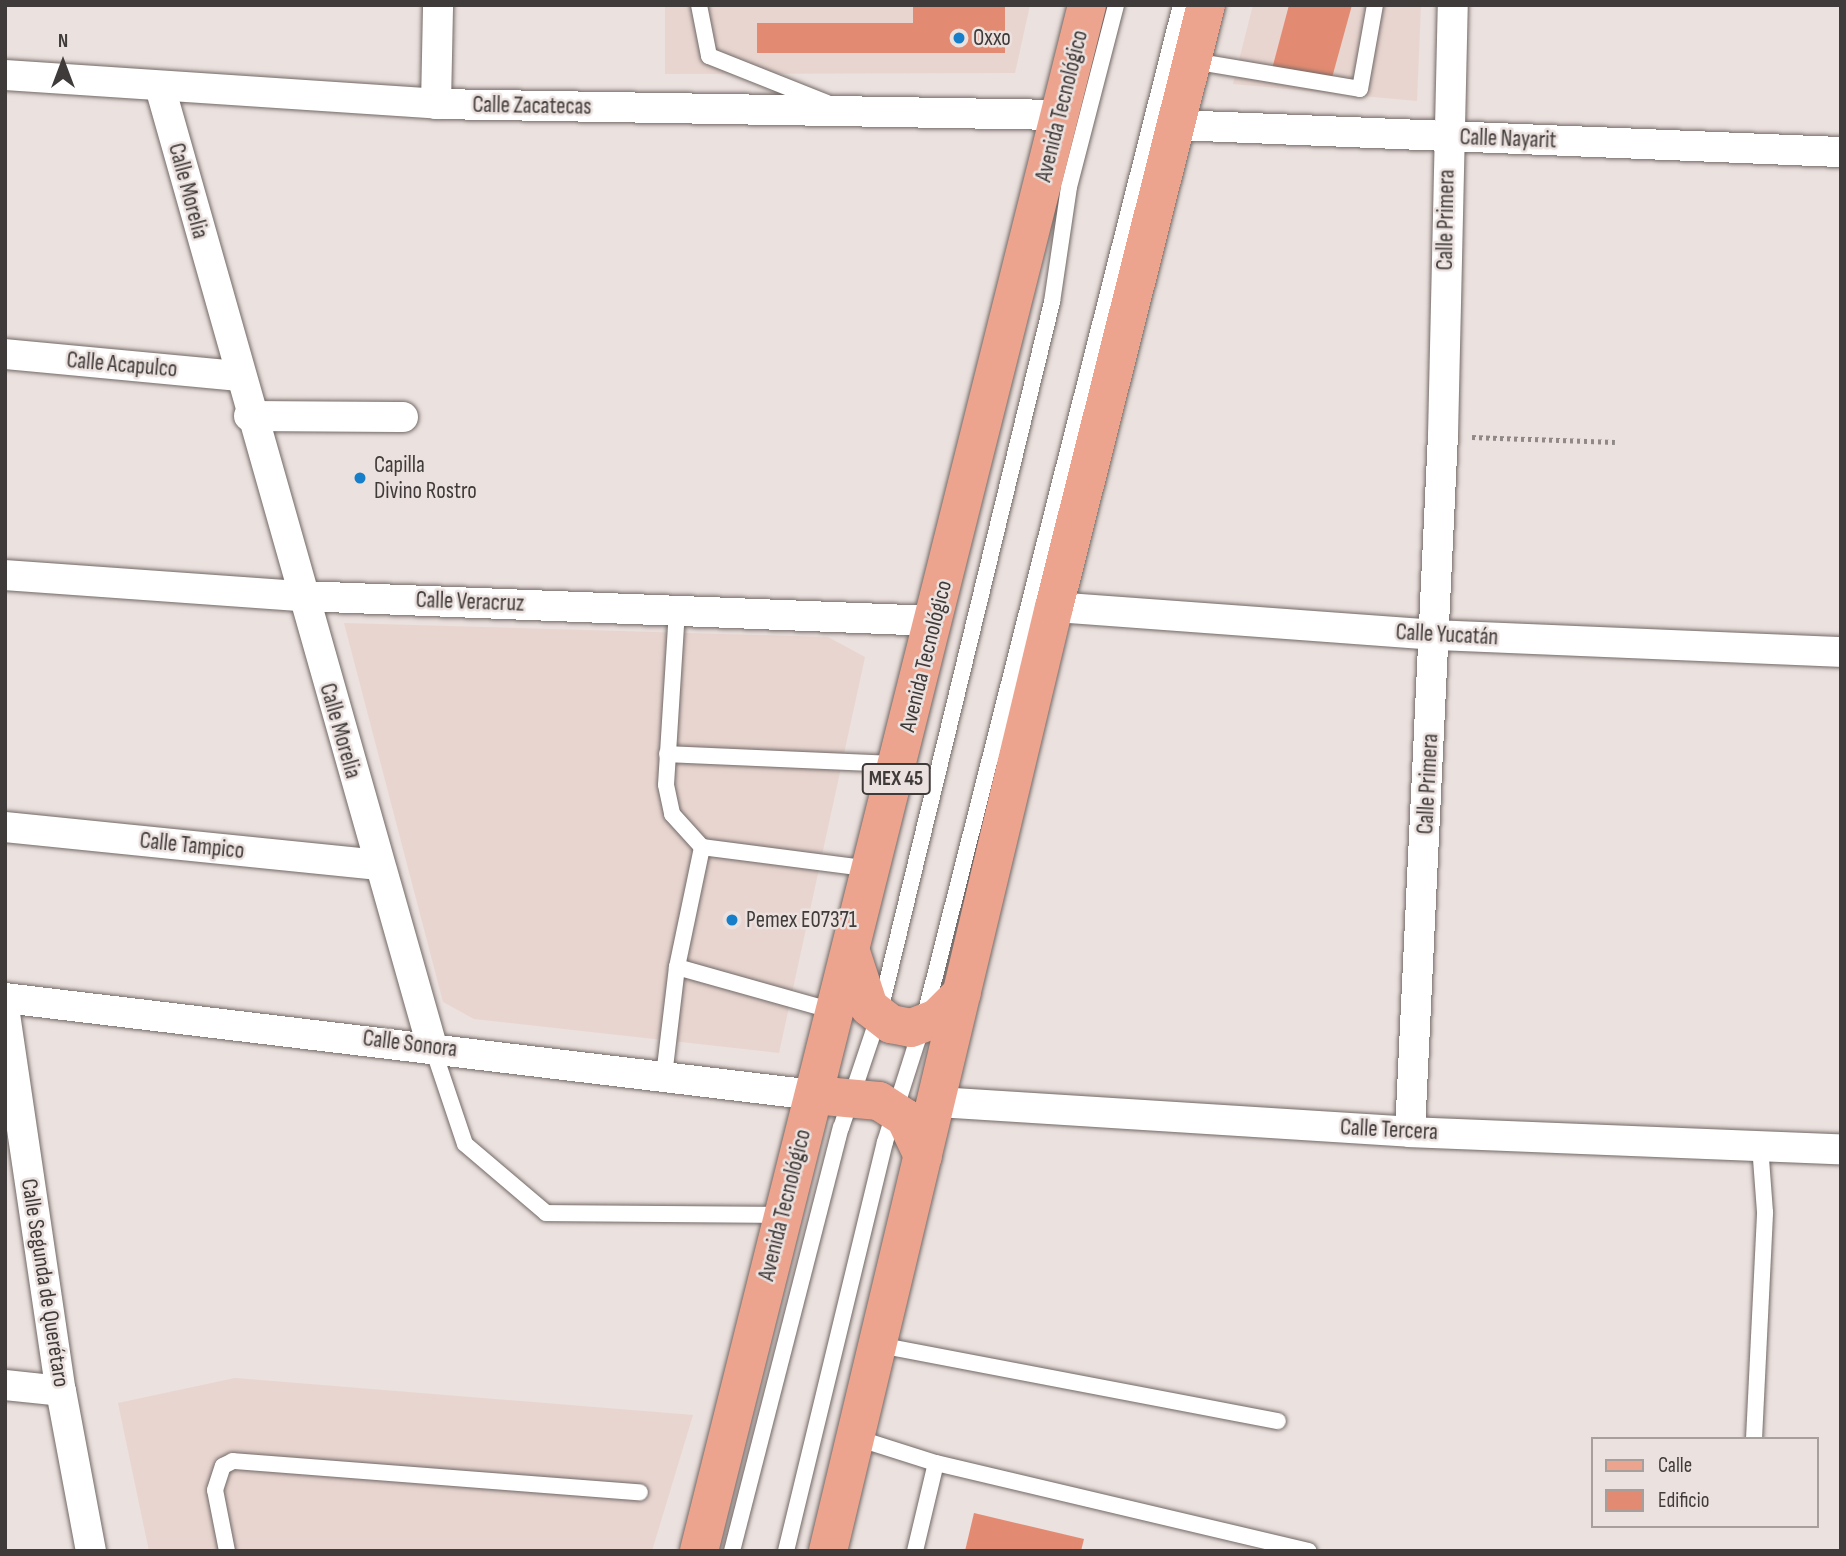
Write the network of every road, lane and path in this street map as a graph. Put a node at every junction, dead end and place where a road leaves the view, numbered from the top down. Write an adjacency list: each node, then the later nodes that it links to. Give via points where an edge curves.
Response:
1 (438, 5): 12 (street)
2 (699, 5): 13 (lane, via 709,56)
3 (1087, 5): 14 (main road, Avenida Tecnológico / MEX 45)
4 (1116, 5): 43 (lane, via 1069,187 1052,302)
5 (1181, 5): 44 (lane)
6 (1206, 5): 9 (main road)
7 (1374, 5): 9 (lane, via 1360,89)
8 (1453, 5): 16 (street, Calle Primera)
9 (1193, 61): 15 (main road)
10 (5, 75): 11 (street, Calle Zacatecas)
11 (160, 87): 12 (street, Calle Zacatecas); 19 (street, Calle Morelia)
12 (436, 104): 13 (street, Calle Zacatecas)
13 (851, 111): 14 (street, Calle Zacatecas)
14 (1059, 115): 28 (main road, Avenida Tecnológico / MEX 45)
15 (1176, 125): 16 (street, Calle Nayarit); 26 (main road)
16 (1447, 136): 17 (street, Calle Nayarit); 22 (street, Calle Primera)
17 (1841, 152)
18 (5, 354): 19 (street, Calle Acapulco)
19 (238, 376): 20 (street, Calle Morelia)
20 (249, 416): 21 (street); 25 (street, Calle Morelia)
21 (403, 417)
22 (1443, 436): 23 (path); 29 (street, Calle Primera)
23 (1615, 442)
24 (5, 575): 25 (street, Calle Veracruz)
25 (300, 596): 27 (street, Calle Veracruz); 35 (street, Calle Morelia)
26 (1054, 607): 29 (street, Calle Yucatán); 39 (main road)
27 (677, 610): 28 (street, Calle Veracruz); 31 (lane)
28 (935, 621): 32 (main road, Avenida Tecnológico / MEX 45)
29 (1435, 635): 30 (street, Calle Yucatán); 51 (street, Calle Primera)
30 (1841, 652)
31 (667, 754): 32 (lane); 34 (lane, via 668,808)
32 (900, 764): 36 (main road, Avenida Tecnológico / MEX 45)
33 (5, 827): 35 (street, Calle Tampico)
34 (702, 847): 36 (lane); 38 (lane)
35 (379, 865): 45 (street, Calle Morelia)
36 (871, 869): 37 (main road, Avenida Tecnológico / MEX 45)
37 (850, 952): 41 (main road, Avenida Tecnológico / MEX 45); 43 (main road, via 869,1007)
38 (677, 967): 41 (lane); 46 (lane)
39 (962, 993): 44 (main road, via 937,1018); 49 (main road)
40 (5, 998): 45 (street, Calle Sonora)
41 (834, 1011): 47 (main road, Avenida Tecnológico / MEX 45)
42 (5, 1014): 58 (street, Calle Segunda de Querétaro)
43 (879, 1015): 44 (main road, via 891,1024 911,1028); 48 (lane)
44 (923, 1023): 50 (lane)
45 (432, 1046): 46 (street, Calle Sonora); 55 (lane, via 466,1144 546,1213)
46 (664, 1076): 47 (street, Calle Sonora)
47 (814, 1096): 48 (main road); 55 (main road, Avenida Tecnológico / MEX 45)
48 (856, 1096): 50 (main road, via 879,1101); 67 (lane, via 841,1128)
49 (937, 1102): 51 (street, Calle Tercera); 54 (main road)
50 (898, 1114): 54 (main road); 68 (lane, via 885,1142)
51 (1410, 1132): 52 (street, Calle Tercera)
52 (1760, 1146): 53 (street, Calle Tercera); 60 (lane, via 1765,1212)
53 (1841, 1149)
54 (923, 1156): 56 (main road)
55 (781, 1215): 66 (main road, Avenida Tecnológico / MEX 45)
56 (880, 1345): 59 (lane); 61 (main road)
57 (5, 1385): 58 (street)
58 (61, 1391): 64 (street, Calle Segunda de Querétaro)
59 (1278, 1421)
60 (1754, 1437)
61 (857, 1438): 62 (lane); 69 (main road)
62 (936, 1463): 70 (lane); 71 (lane)
63 (640, 1492): 65 (lane, via 233,1461 223,1466 215,1490)
64 (91, 1551)
65 (227, 1551)
66 (699, 1551)
67 (732, 1551)
68 (786, 1551)
69 (828, 1551)
70 (915, 1551)
71 (1309, 1551)

